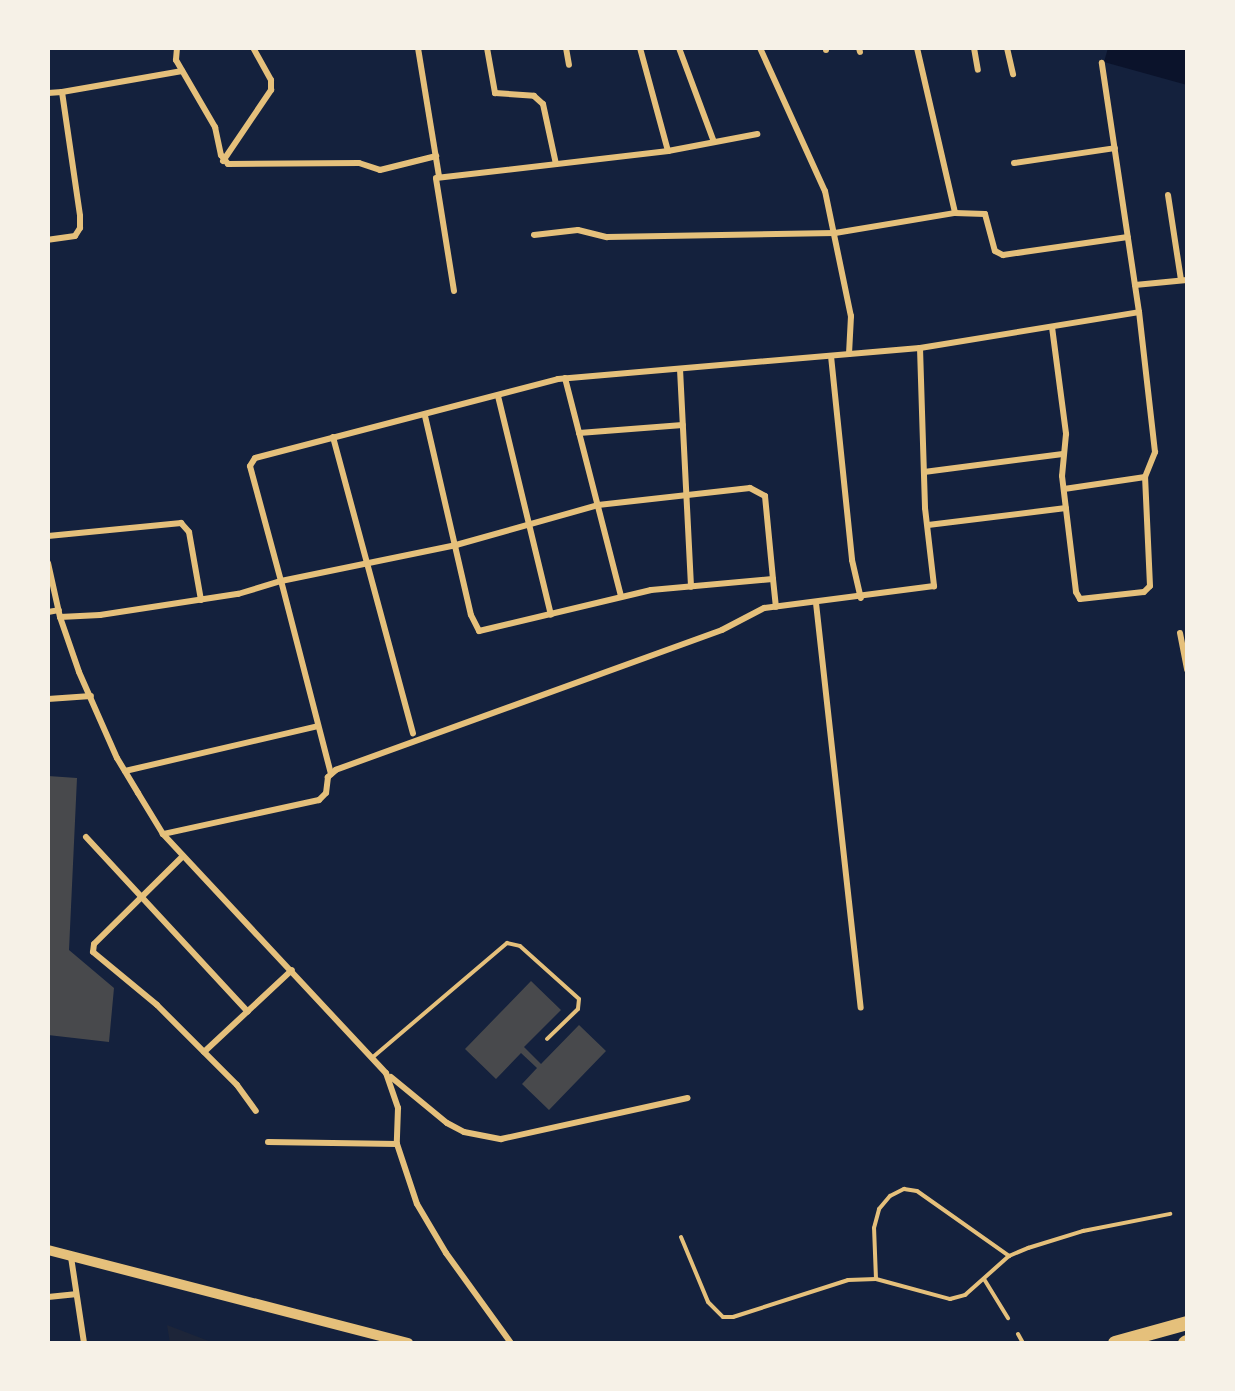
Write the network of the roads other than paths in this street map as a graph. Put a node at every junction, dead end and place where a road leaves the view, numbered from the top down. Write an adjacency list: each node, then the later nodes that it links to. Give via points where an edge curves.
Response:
1 (177, 48): 15 (street, via 174,54)
2 (253, 48): 24 (street, via 271,81 271,90)
3 (418, 48): 23 (street)
4 (487, 48): 26 (street, via 495,93 534,96 543,104)
5 (566, 48): 13 (street)
6 (640, 48): 22 (street)
7 (679, 48): 20 (street)
8 (760, 48): 30 (street, via 825,192)
9 (917, 48): 29 (street)
10 (974, 48): 14 (street)
11 (1007, 48): 16 (street)
12 (1102, 63): 21 (street)
13 (569, 65)
14 (978, 70)
15 (182, 71): 17 (street); 24 (street, via 215,127)
16 (1013, 74)
17 (62, 92): 18 (street); 33 (street, via 80,228 75,236)
18 (48, 93)
19 (757, 134): 20 (street)
20 (714, 142): 22 (street)
21 (1115, 148): 25 (street); 32 (street)
22 (668, 151): 26 (street)
23 (436, 156): 24 (street, via 374,170 360,163 235,166); 27 (street)
24 (223, 160)
25 (1014, 163)
26 (556, 164): 27 (street)
27 (439, 177): 36 (street, via 434,181 435,189)
28 (1168, 195): 34 (street)
29 (955, 213): 30 (street); 32 (street, via 986,214 995,251 1003,255)
30 (835, 233): 31 (street, via 607,237 578,230); 40 (street, via 850,315)
31 (534, 235)
32 (1128, 237): 35 (street)
33 (48, 240)
34 (1184, 280): 35 (street)
35 (1136, 285): 37 (street)
36 (454, 291)
37 (1139, 312): 38 (street); 51 (street, via 1155,452)
38 (1052, 327): 39 (street); 49 (street, via 1066,434)
39 (920, 348): 40 (street); 50 (street)
40 (849, 354): 41 (street)
41 (831, 356): 42 (street); 66 (street, via 852,560)
42 (680, 369): 43 (street); 46 (street)
43 (565, 378): 44 (street); 47 (street)
44 (498, 396): 45 (street); 56 (street)
45 (425, 416): 48 (street); 59 (street)
46 (683, 424): 47 (street); 53 (street)
47 (579, 433): 54 (street)
48 (333, 437): 60 (street); 63 (street, via 252,462)
49 (1063, 454): 50 (street); 52 (street)
50 (924, 472): 57 (street)
51 (1145, 477): 52 (street); 55 (street, via 1150,586 1144,592 1077,598)
52 (1064, 489): 55 (street)
53 (687, 495): 54 (street); 62 (street, via 750,488 760,491 767,504); 64 (street)
54 (598, 505): 56 (street); 65 (street)
55 (1066, 508): 57 (street)
56 (530, 524): 59 (street); 72 (street)
57 (928, 525): 66 (street, via 934,586)
58 (48, 536): 67 (street, via 182,523 189,532)
59 (456, 545): 60 (street); 72 (street, via 475,628 485,631)
60 (370, 562): 63 (street); 78 (street)
61 (48, 563): 71 (street)
62 (773, 579): 64 (street); 69 (street)
63 (281, 581): 67 (street); 77 (street)
64 (691, 587): 65 (street)
65 (621, 596): 72 (street)
66 (861, 598): 68 (street)
67 (201, 600): 71 (street, via 100,615)
68 (816, 603): 69 (street); 86 (street)
69 (776, 608): 80 (street, via 764,608 722,630)
70 (48, 612): 71 (street)
71 (59, 613): 75 (street)
72 (551, 615)
73 (1180, 633): 74 (street)
74 (1187, 670)
75 (91, 696): 76 (street); 79 (street)
76 (48, 699)
77 (318, 726): 79 (street); 80 (street)
78 (413, 733)
79 (125, 771): 81 (street)
80 (331, 774): 81 (street, via 326,793 319,800)
81 (163, 834): 83 (street)
82 (86, 837): 84 (street)
83 (183, 856): 84 (street); 85 (street)
84 (142, 896): 87 (street); 89 (street, via 94,944 93,952 157,1005)
85 (292, 970): 87 (street); 90 (street)
86 (861, 1008)
87 (248, 1012): 89 (street)
88 (547, 1039): 90 (lane, via 578,1009 579,999 520,946 507,943)
89 (204, 1052): 93 (street)
90 (373, 1057): 91 (street)
91 (386, 1073): 92 (street, via 439,1118 485,1138 517,1137); 95 (street, via 398,1108)
92 (688, 1098)
93 (256, 1111)
94 (268, 1142): 95 (street)
95 (397, 1144): 110 (street, via 417,1204 446,1253)
96 (1170, 1214): 99 (lane, via 1083,1231)
97 (681, 1237): 101 (lane, via 708,1302 723,1317 848,1280)
98 (48, 1250): 100 (street)
99 (1009, 1256): 101 (lane, via 917,1191 904,1189 890,1196 879,1209 873,1228); 102 (lane)
100 (71, 1257): 103 (street); 109 (street)
101 (876, 1279): 102 (lane, via 950,1299 965,1295)
102 (984, 1279): 105 (lane)
103 (75, 1294): 104 (street); 108 (street)
104 (48, 1298)
105 (1008, 1318)
106 (1187, 1323): 112 (highway)
107 (1018, 1334): 111 (lane)
108 (84, 1343)
109 (408, 1343)
110 (511, 1343)
111 (1023, 1343)
112 (1117, 1343)

